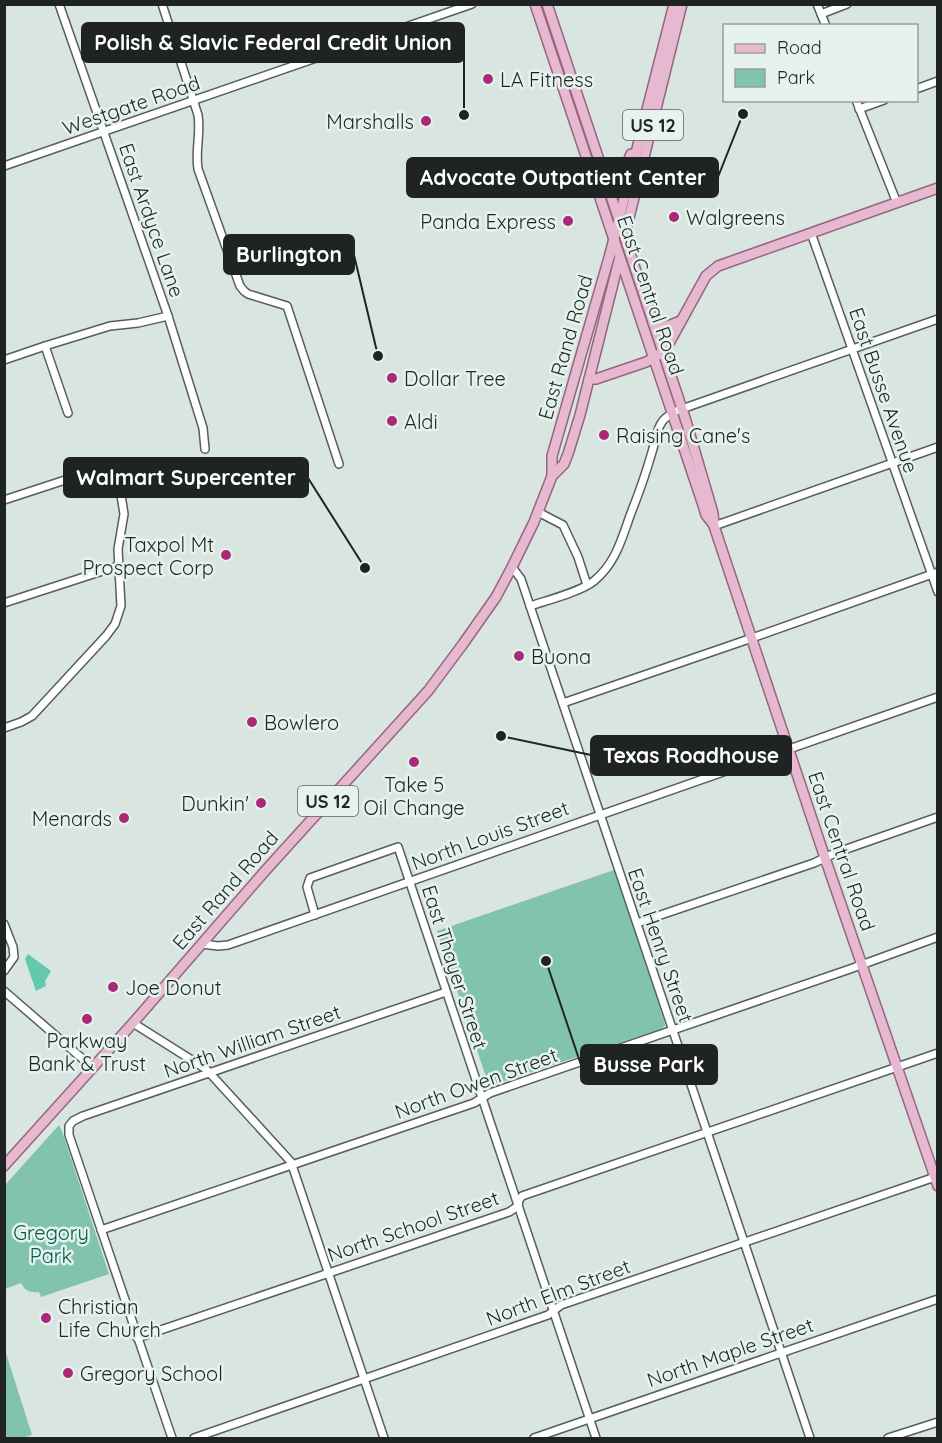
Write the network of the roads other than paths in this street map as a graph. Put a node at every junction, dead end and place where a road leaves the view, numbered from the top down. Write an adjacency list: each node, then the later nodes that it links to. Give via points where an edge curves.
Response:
1 (59, 4): 19 (street, East Ardyce Lane)
2 (162, 4): 14 (street)
3 (472, 4): 14 (street, Westgate Road)
4 (535, 4): 27 (main road, East Central Road)
5 (547, 4): 21 (main road, East Central Road)
6 (674, 4): 18 (main road, US 12)
7 (682, 4): 26 (main road, US 12)
8 (817, 4): 10 (street)
9 (847, 4): 10 (street)
10 (821, 14): 11 (street)
11 (825, 24)
12 (938, 81): 13 (street)
13 (918, 88)
14 (194, 101): 19 (street, Westgate Road); 43 (street, via 199,123 198,169 240,286 248,294 287,306)
15 (857, 102): 17 (street)
16 (878, 102): 17 (street)
17 (859, 109): 23 (street)
18 (644, 122): 21 (main road, via 623,172 614,176); 24 (main road, US 12)
19 (103, 132): 20 (street, Westgate Road); 29 (street, East Ardyce Lane)
20 (4, 166)
21 (603, 171): 24 (main road, East Central Road)
22 (938, 188): 23 (main road)
23 (897, 203): 25 (main road)
24 (619, 218): 26 (main road, East Central Road); 27 (main road, East Rand Road / US 12)
25 (811, 233): 31 (main road, via 718,266 702,282); 34 (street, East Busse Avenue)
26 (625, 236): 28 (main road, East Rand Road / US 12); 32 (main road, East Central Road)
27 (614, 240): 28 (main road, East Central Road); 45 (main road, East Rand Road / US 12, via 552,456)
28 (620, 258): 36 (main road, East Central Road); 38 (main road, East Rand Road / US 12)
29 (168, 316): 33 (street, via 110,326); 42 (street, East Ardyce Lane, via 203,428)
30 (938, 318): 34 (street)
31 (680, 321): 32 (main road, via 661,326); 35 (main road)
32 (653, 323): 35 (main road, East Central Road)
33 (45, 346): 37 (street); 40 (street)
34 (852, 349): 39 (street); 44 (street, East Busse Avenue)
35 (663, 351): 36 (main road); 39 (main road, East Central Road)
36 (653, 359): 38 (main road); 39 (main road, East Central Road)
37 (4, 360)
38 (589, 379): 45 (main road, East Rand Road / US 12, via 564,464)
39 (677, 411): 48 (main road, East Central Road); 52 (street, via 659,427 620,547 606,570)
40 (68, 413)
41 (938, 447): 44 (street)
42 (205, 449)
43 (339, 464)
44 (892, 464): 48 (street); 51 (street, East Busse Avenue)
45 (552, 476): 47 (main road, East Rand Road / US 12)
46 (4, 500): 49 (street, via 111,465 124,514)
47 (538, 512): 50 (main road, East Rand Road / US 12); 52 (street, via 563,525)
48 (714, 526): 56 (main road, East Central Road)
49 (118, 566): 54 (street); 59 (street, via 121,606 115,624 32,716)
50 (512, 567): 55 (street, East Henry Street, via 521,579); 69 (main road, East Rand Road / US 12, via 496,597 428,691)
51 (934, 573): 53 (street, East Busse Avenue); 56 (street)
52 (587, 585): 55 (street)
53 (938, 592)
54 (4, 603)
55 (530, 606): 58 (street, East Henry Street)
56 (752, 638): 58 (street); 60 (main road, East Central Road)
57 (938, 697): 60 (street, North Louis Street)
58 (563, 703): 61 (street, East Henry Street)
59 (4, 728)
60 (789, 749): 61 (street, North Louis Street); 63 (main road, East Central Road)
61 (599, 814): 64 (street, North Louis Street); 66 (street, East Henry Street)
62 (938, 817): 63 (street)
63 (825, 858): 66 (street); 70 (main road, East Central Road)
64 (410, 882): 65 (street, North Louis Street); 65 (street, East Thayer Street, via 398,847 310,878 307,886); 73 (street, East Thayer Street)
65 (315, 915): 69 (street, North Louis Street, via 228,945)
66 (637, 923): 75 (street, East Henry Street)
67 (4, 924): 71 (street, via 14,957)
68 (938, 937): 70 (street, North Owen Street)
69 (202, 944): 74 (main road, East Rand Road / US 12)
70 (862, 965): 75 (street, North Owen Street); 78 (main road, East Central Road)
71 (4, 971)
72 (4, 991): 77 (street)
73 (446, 992): 79 (street, North William Street); 80 (street, East Thayer Street)
74 (133, 1023): 77 (main road, East Rand Road / US 12); 79 (street)
75 (673, 1031): 80 (street, North Owen Street); 81 (street, East Henry Street)
76 (938, 1053): 78 (street, North School Street)
77 (92, 1067): 83 (main road, East Rand Road / US 12)
78 (897, 1068): 81 (street, North School Street); 84 (main road, East Central Road)
79 (209, 1073): 82 (street); 86 (street, North William Street, via 70,1123 69,1135)
80 (482, 1098): 82 (street, North Owen Street); 85 (street, East Thayer Street)
81 (706, 1133): 85 (street, North School Street, via 522,1196); 87 (street, East Henry Street)
82 (292, 1165): 86 (street, North Owen Street); 88 (street)
83 (4, 1166)
84 (936, 1180): 87 (street, North Elm Street)
85 (518, 1206): 88 (street, North School Street); 90 (street, East Thayer Street)
86 (101, 1230): 91 (street)
87 (744, 1243): 90 (street, North Elm Street, via 561,1305); 92 (street, East Henry Street)
88 (328, 1273): 91 (street, North School Street); 93 (street)
89 (938, 1299): 92 (street, North Maple Street)
90 (553, 1312): 93 (street, North Elm Street); 94 (street, East Thayer Street)
91 (137, 1338): 96 (street)
92 (780, 1352): 94 (street, North Maple Street); 101 (street, East Henry Street)
93 (364, 1379): 97 (street, North Elm Street); 98 (street)
94 (590, 1419): 99 (street, North Maple Street); 100 (street, East Thayer Street)
95 (938, 1422): 102 (street)
96 (172, 1438)
97 (194, 1438)
98 (384, 1438)
99 (534, 1438)
100 (597, 1438)
101 (810, 1438)
102 (888, 1438)

